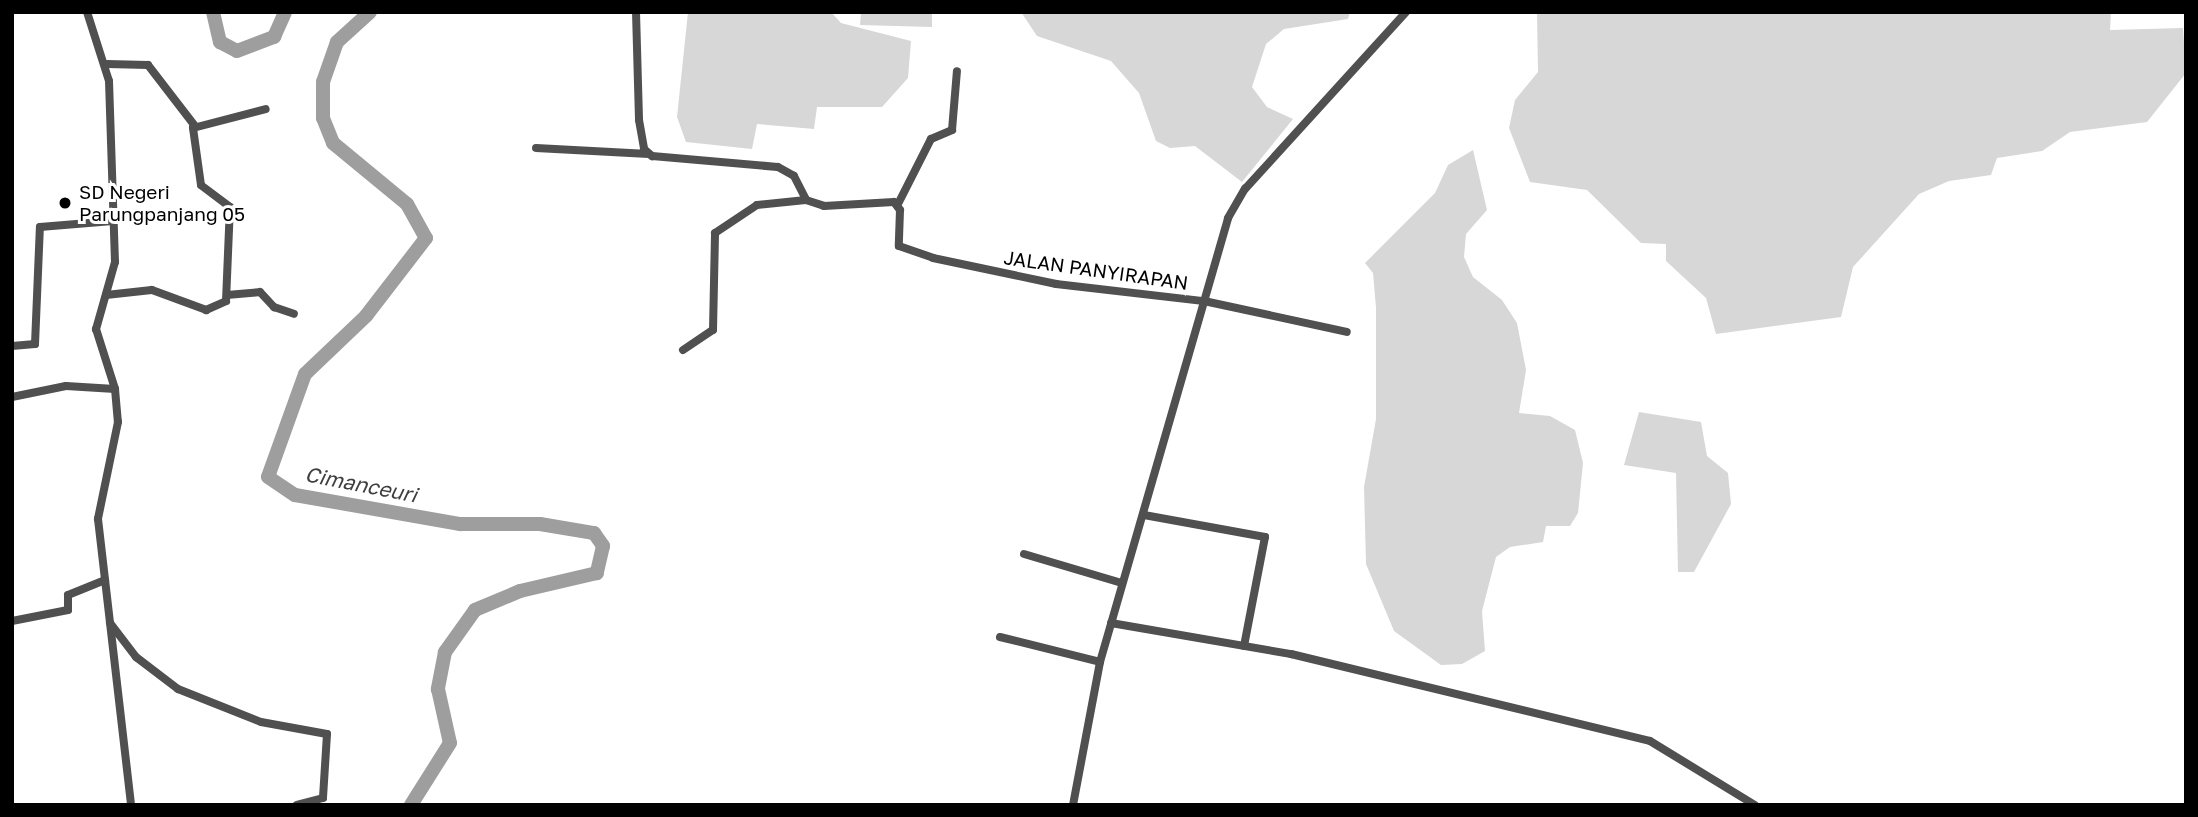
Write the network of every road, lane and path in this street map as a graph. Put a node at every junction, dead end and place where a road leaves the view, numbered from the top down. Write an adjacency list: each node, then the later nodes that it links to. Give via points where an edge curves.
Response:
1 (87, 12): 4 (street)
2 (636, 12): 9 (street, via 639,120)
3 (1406, 12): 15 (street, via 1236,201)
4 (107, 64): 7 (street, via 148,65); 12 (street)
5 (957, 71): 11 (street, via 952,130 931,139)
6 (266, 109): 7 (street)
7 (195, 126): 14 (street, via 198,179 230,207)
8 (536, 148): 9 (street)
9 (649, 154): 10 (street, via 778,167 794,176)
10 (806, 201): 11 (street); 19 (street, via 757,205 715,233 713,330)
11 (898, 204): 15 (street, JALAN PANYIRAPAN, via 897,240 910,252 1056,284)
12 (113, 221): 13 (street, via 115,262); 18 (street, via 40,227 35,344)
13 (106, 295): 14 (street, via 146,289 206,310 221,306); 20 (street, via 96,329)
14 (227, 295): 16 (street, via 260,292 274,307)
15 (1204, 301): 17 (street, JALAN PANYIRAPAN); 22 (street)
16 (294, 314)
17 (1346, 332)
18 (12, 346)
19 (683, 350)
20 (116, 389): 21 (street, via 66,386); 24 (street, via 116,433 98,508)
21 (12, 397)
22 (1144, 515): 25 (street); 30 (street, via 1265,537)
23 (1024, 554): 25 (street)
24 (104, 580): 26 (street, via 68,595 68,610); 27 (street)
25 (1122, 583): 28 (street)
26 (12, 621)
27 (109, 622): 33 (street); 34 (street, via 136,657 178,689 261,722 327,734 323,798)
28 (1111, 623): 30 (street); 31 (street)
29 (1000, 637): 31 (street)
30 (1244, 646): 32 (street, via 1650,741)
31 (1100, 662): 35 (street)
32 (1739, 801): 36 (street)
33 (131, 805)
34 (297, 805)
35 (1073, 805)
36 (1755, 805)

